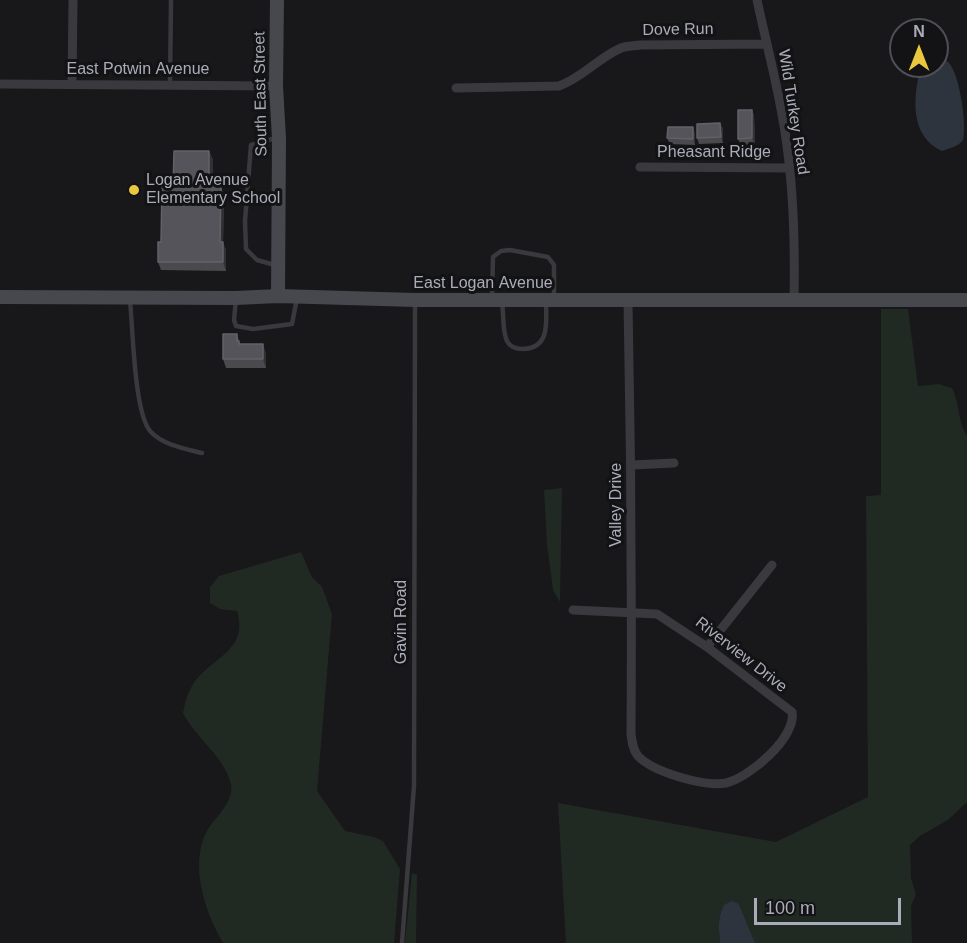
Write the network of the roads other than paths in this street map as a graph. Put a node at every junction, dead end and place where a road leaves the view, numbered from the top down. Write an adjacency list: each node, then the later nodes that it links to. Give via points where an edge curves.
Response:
1 (72, 0): 7 (street)
2 (171, 0): 8 (lane)
3 (277, 0): 9 (street, South East Street)
4 (757, 0): 5 (street, Wild Turkey Road)
5 (767, 44): 10 (street, Dove Run, via 640,45 622,48 559,86); 13 (street, Wild Turkey Road)
6 (0, 84): 7 (street, East Potwin Avenue)
7 (72, 84): 8 (street, East Potwin Avenue)
8 (170, 85): 9 (street, East Potwin Avenue)
9 (276, 86): 11 (street, South East Street)
10 (456, 88)
11 (279, 138): 14 (street, South East Street); 14 (lane, via 251,145 244,221 246,249 256,260)
12 (640, 167): 13 (street, Pheasant Ridge)
13 (789, 168): 25 (street, Wild Turkey Road)
14 (278, 265): 15 (street, South East Street)
15 (278, 296): 18 (street, East Logan Avenue); 19 (street, East Logan Avenue)
16 (0, 297): 17 (street, East Logan Avenue)
17 (130, 298): 18 (street, East Logan Avenue); 26 (lane, via 138,395 146,426 153,435)
18 (236, 298): 19 (lane, via 236,327 253,329 292,324)
19 (297, 298): 20 (street, East Logan Avenue)
20 (414, 300): 21 (street, East Logan Avenue); 34 (lane, Gavin Road, via 414,786)
21 (497, 300): 22 (street, East Logan Avenue); 22 (lane, via 506,339 521,349 540,345 545,338); 22 (lane, via 493,257 510,250 548,257 554,265)
22 (550, 300): 24 (street, East Logan Avenue)
23 (967, 300): 25 (street, East Logan Avenue)
24 (628, 301): 25 (street, East Logan Avenue); 28 (street, Valley Drive)
25 (794, 301)
26 (202, 453)
27 (675, 464): 28 (street)
28 (632, 465): 31 (street, Valley Drive)
29 (772, 565): 32 (street)
30 (573, 610): 31 (street, Riverview Drive)
31 (632, 611): 32 (street, Riverview Drive, via 657,614); 33 (street, Valley Drive)
32 (707, 647): 33 (street, Riverview Drive, via 792,712 793,723 770,754 726,783 672,774 637,754 632,743)
33 (631, 710)
34 (402, 943)

